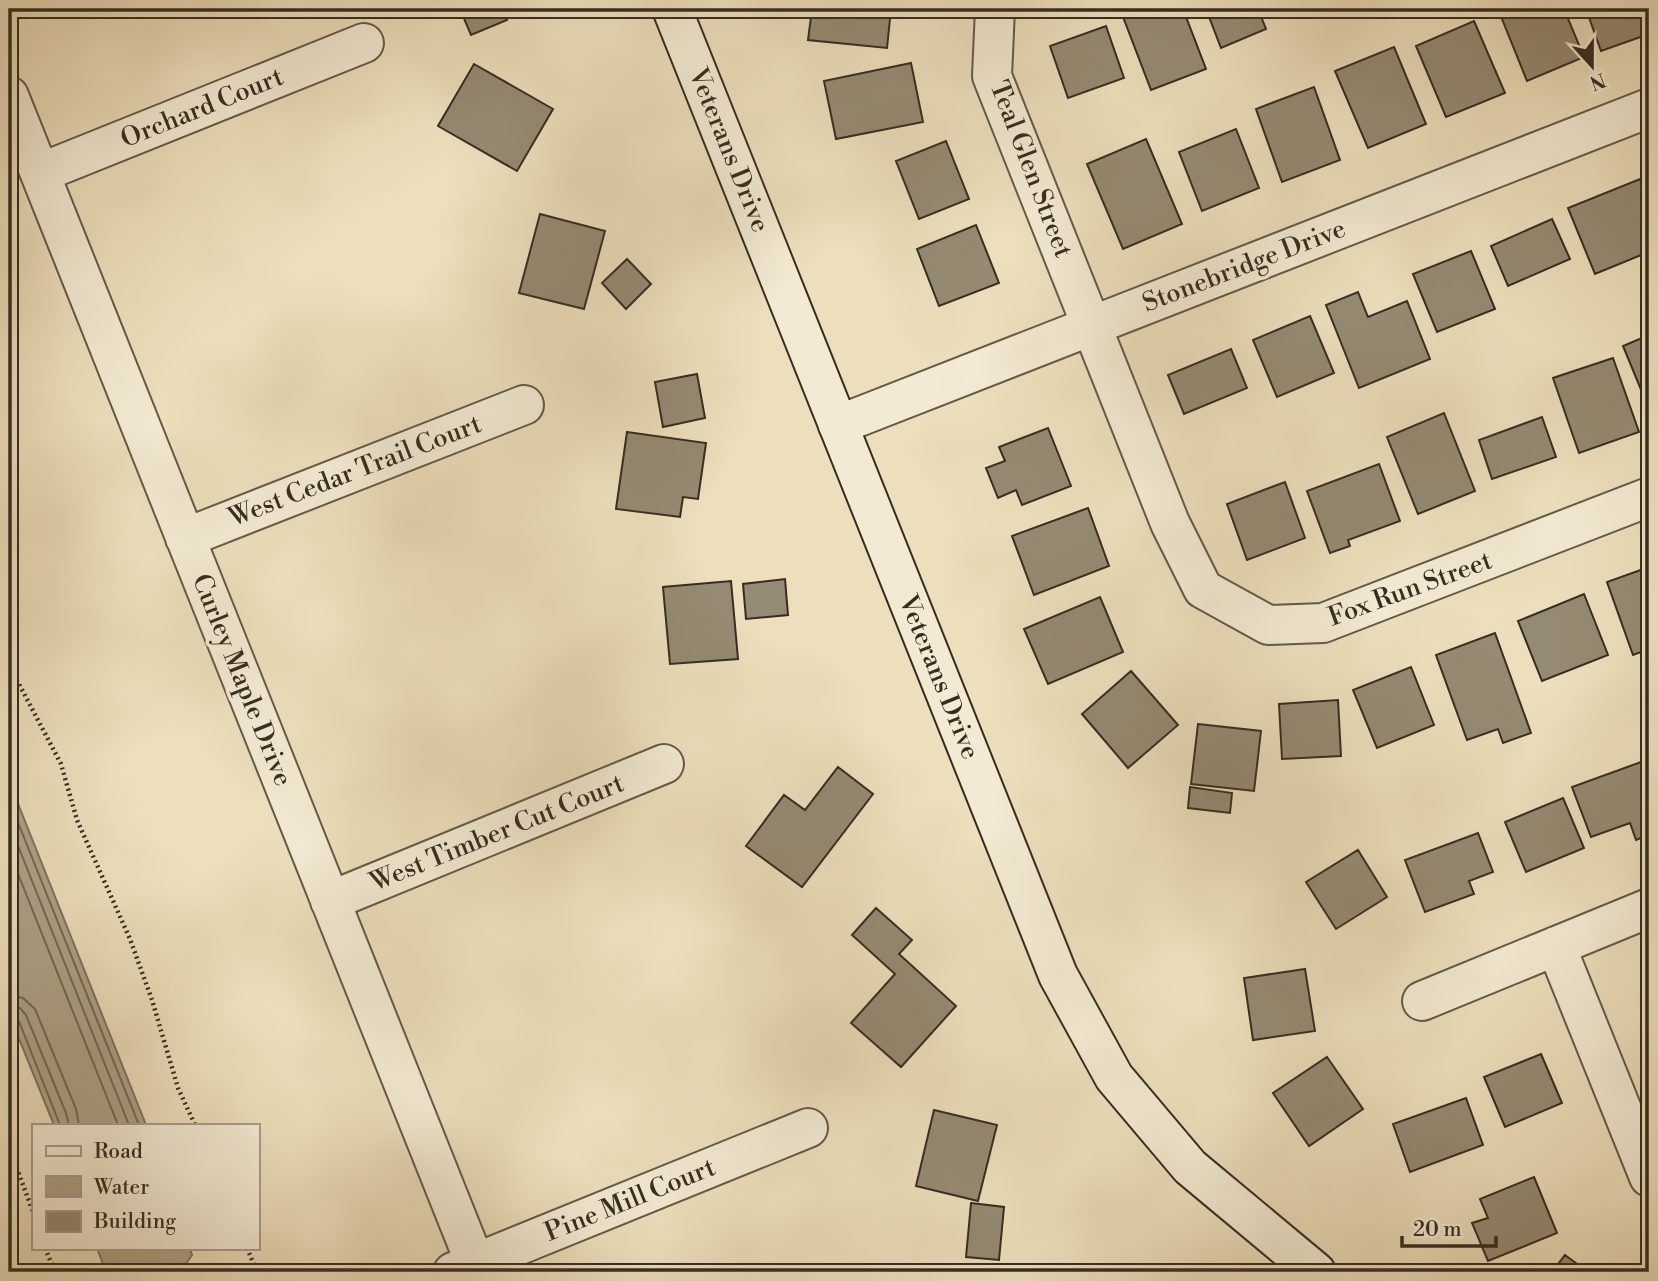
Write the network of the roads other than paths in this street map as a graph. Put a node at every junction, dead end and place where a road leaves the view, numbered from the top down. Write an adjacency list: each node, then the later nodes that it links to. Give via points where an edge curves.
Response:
1 (672, 9): 9 (street, Veterans Drive)
2 (995, 9): 7 (street, Teal Glen Street, via 992,76)
3 (364, 43): 6 (street, Orchard Court)
4 (9, 96): 6 (street, Curley Maple Drive)
5 (1649, 108): 7 (street, Stonebridge Drive)
6 (40, 173): 11 (street, Curley Maple Drive)
7 (1091, 326): 9 (street, Stonebridge Drive); 10 (street, Fox Run Street, via 1170,523 1203,589 1268,625 1323,623)
8 (524, 405): 11 (street, West Cedar Trail Court)
9 (838, 425): 20 (street, Veterans Drive, via 1058,975 1114,1077 1190,1167)
10 (1649, 497)
11 (186, 538): 13 (street, Curley Maple Drive)
12 (664, 764): 13 (street, West Timber Cut Court)
13 (330, 901): 19 (street, Curley Maple Drive)
14 (1649, 908): 15 (street)
15 (1556, 946): 16 (street); 18 (street)
16 (1422, 1001)
17 (808, 1128): 19 (street, Pine Mill Court)
18 (1649, 1177)
19 (464, 1268)
20 (1315, 1272)

